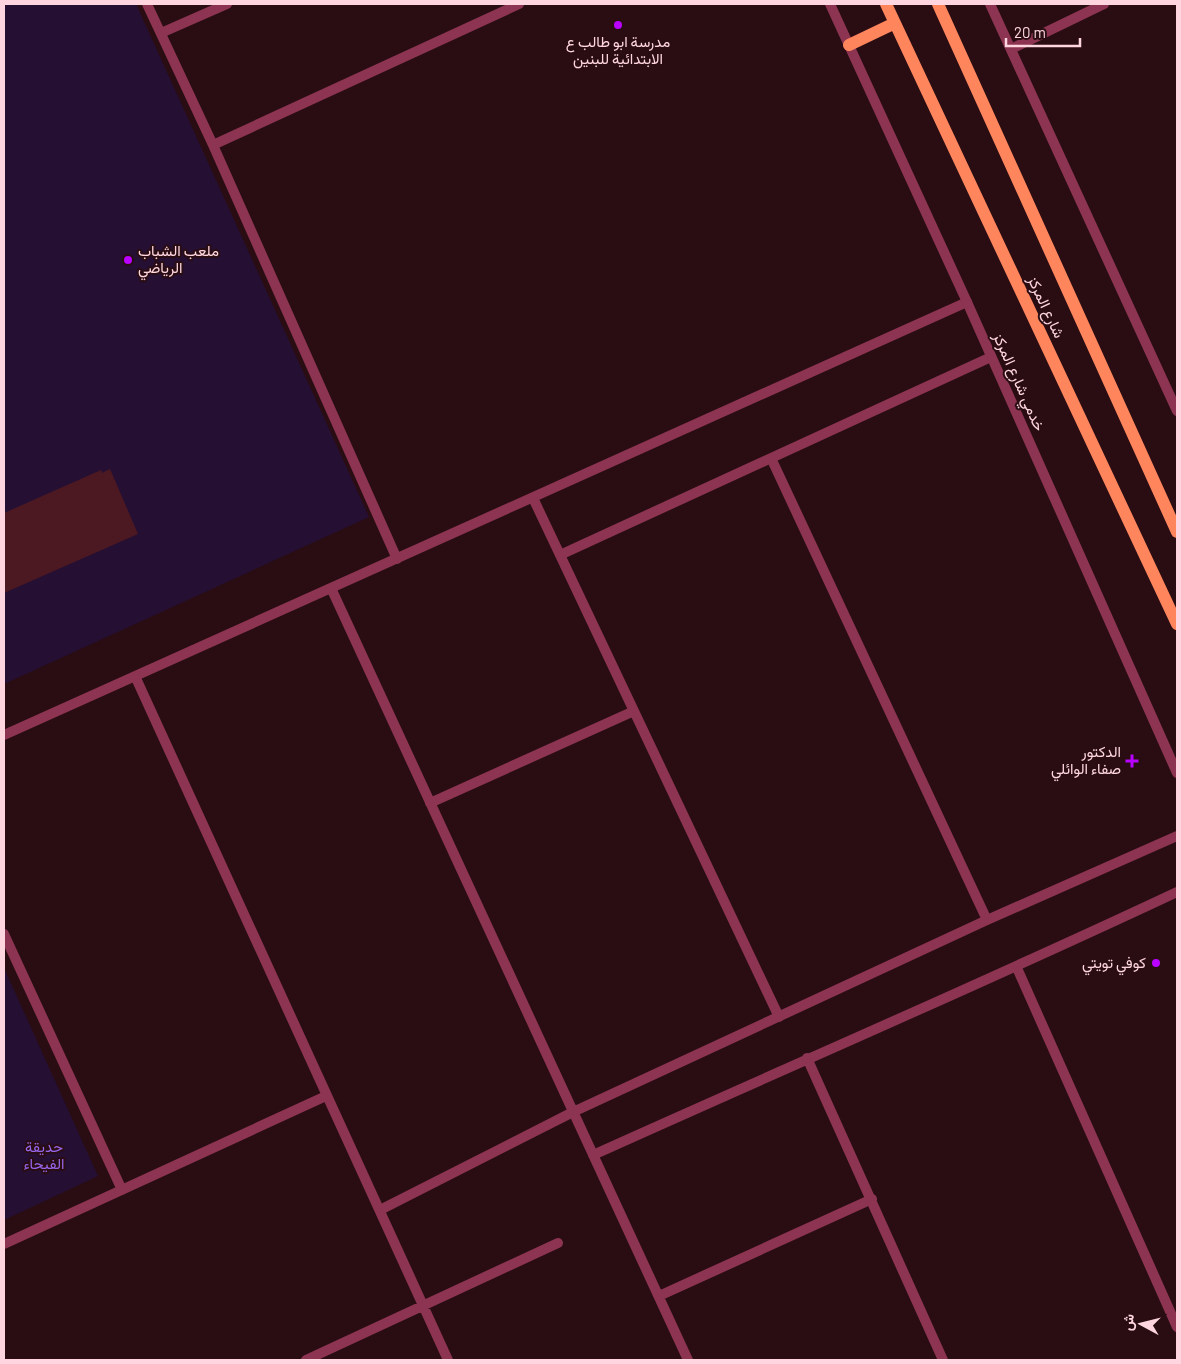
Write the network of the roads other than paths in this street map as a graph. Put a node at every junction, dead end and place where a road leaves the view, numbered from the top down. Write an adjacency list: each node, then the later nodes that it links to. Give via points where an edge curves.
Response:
1 (147, 4): 10 (street)
2 (227, 4): 10 (street)
3 (519, 4): 13 (street)
4 (830, 4): 11 (street, خدمي شارع المركز)
5 (886, 4): 9 (main road, شارع المركز)
6 (938, 4): 19 (main road, شارع المركز)
7 (990, 4): 12 (street)
8 (1104, 4): 12 (street)
9 (895, 23): 11 (main road); 23 (main road, شارع المركز)
10 (161, 33): 13 (street)
11 (849, 45): 14 (street, خدمي شارع المركز)
12 (1011, 49): 16 (street)
13 (213, 145): 21 (street)
14 (967, 302): 15 (street, خدمي شارع المركز); 18 (street)
15 (991, 357): 17 (street); 27 (street, خدمي شارع المركز)
16 (1177, 411)
17 (771, 458): 20 (street); 31 (street)
18 (533, 498): 20 (street); 21 (street)
19 (1177, 532)
20 (560, 555): 25 (street)
21 (397, 559): 22 (street)
22 (331, 588): 24 (street); 28 (street)
23 (1177, 624)
24 (135, 676): 26 (street); 36 (street)
25 (634, 711): 28 (street); 34 (street)
26 (4, 734)
27 (1177, 773)
28 (430, 803): 37 (street)
29 (1177, 836): 31 (street)
30 (1177, 892): 33 (street)
31 (987, 920): 34 (street)
32 (4, 934): 39 (street)
33 (1017, 968): 35 (street); 46 (street)
34 (779, 1017): 37 (street)
35 (807, 1058): 38 (street); 40 (street)
36 (326, 1096): 39 (street); 41 (street)
37 (573, 1112): 38 (street); 41 (street)
38 (593, 1155): 44 (street)
39 (122, 1190): 43 (street)
40 (872, 1199): 44 (street); 50 (street)
41 (380, 1210): 45 (street)
42 (558, 1243): 45 (street)
43 (4, 1244)
44 (658, 1296): 49 (street)
45 (425, 1306): 47 (street); 48 (street)
46 (1177, 1327)
47 (306, 1360)
48 (448, 1360)
49 (688, 1360)
50 (944, 1360)

